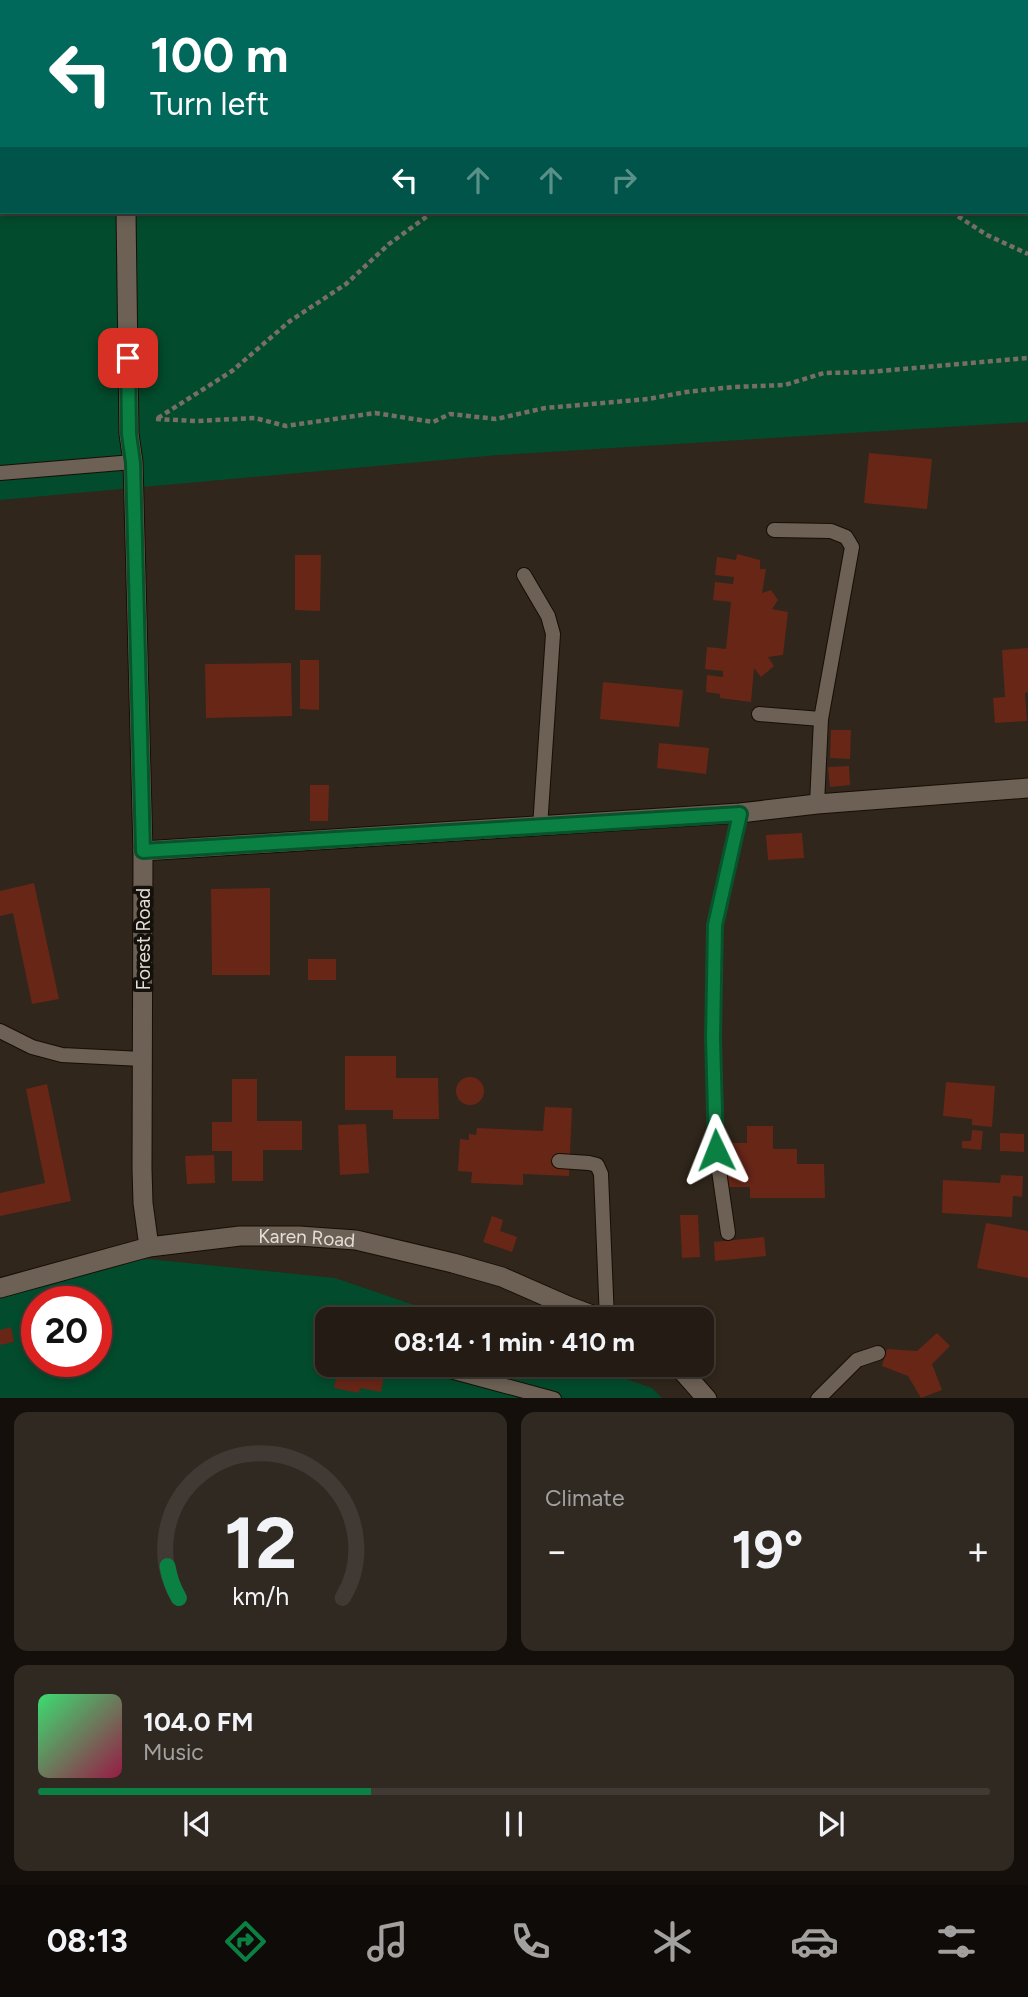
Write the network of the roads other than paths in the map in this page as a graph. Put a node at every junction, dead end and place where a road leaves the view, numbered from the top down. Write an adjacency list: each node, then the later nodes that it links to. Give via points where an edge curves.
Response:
1 (126, 214): 2 (street, Forest Road)
2 (133, 463): 3 (lane); 12 (street, Forest Road)
3 (0, 474)
4 (774, 530): 7 (lane, via 831,531 846,537 852,547)
5 (524, 575): 11 (lane, via 553,634)
6 (759, 714): 7 (lane)
7 (821, 719): 9 (lane)
8 (1028, 788): 9 (street)
9 (817, 804): 10 (street)
10 (740, 814): 11 (street); 16 (lane, via 715,925 716,1150)
11 (540, 827): 12 (street)
12 (143, 851): 14 (street, Forest Road)
13 (0, 1031): 14 (lane, via 62,1055)
14 (142, 1059): 17 (street, Forest Road, via 142,1180)
15 (559, 1161): 20 (lane, via 597,1165 601,1174)
16 (728, 1233)
17 (149, 1247): 18 (street, Karen Road); 19 (street, Karen Road, via 240,1236 356,1240 502,1277)
18 (0, 1288)
19 (575, 1307)
20 (606, 1307)
21 (878, 1353): 26 (lane, via 857,1360)
22 (474, 1377): 24 (lane)
23 (688, 1377): 25 (street)
24 (554, 1398)
25 (707, 1398)
26 (818, 1398)

